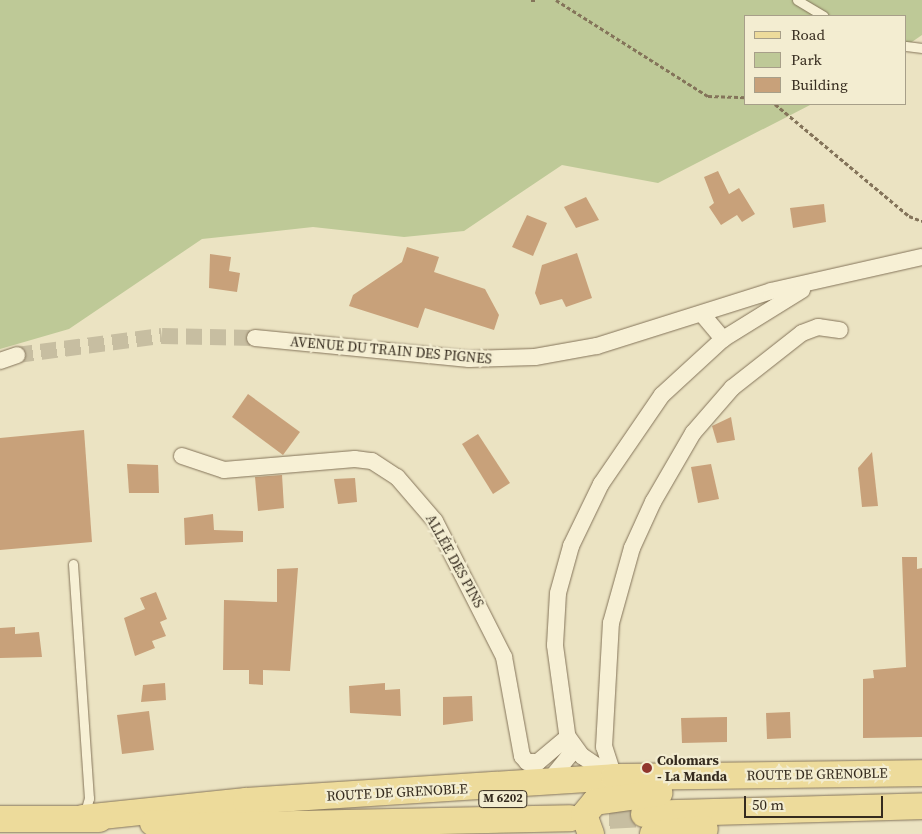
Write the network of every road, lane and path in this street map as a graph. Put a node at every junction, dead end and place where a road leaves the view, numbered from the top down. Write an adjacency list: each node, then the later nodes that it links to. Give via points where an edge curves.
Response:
1 (531, 0): 2 (path)
2 (536, 0)
3 (556, 0): 8 (path, via 708,96)
4 (797, 0): 5 (lane)
5 (822, 15)
6 (907, 46): 7 (lane)
7 (922, 48)
8 (744, 97)
9 (776, 105): 10 (path, via 909,216)
10 (922, 221)
11 (922, 256): 12 (street, AVENUE DU TRAIN DES PIGNES)
12 (846, 272): 13 (street, AVENUE DU TRAIN DES PIGNES); 16 (street, via 772,306)
13 (702, 314): 15 (street, AVENUE DU TRAIN DES PIGNES, via 597,346 502,359); 16 (street)
14 (840, 330): 23 (street, via 818,328 802,333 732,388 698,426 652,502 632,548 611,623 604,747)
15 (255, 338)
16 (723, 339): 21 (street, via 662,394 636,427 571,546 558,593 555,645)
17 (17, 355): 18 (street)
18 (0, 361)
19 (182, 456): 21 (street, ALLÉE DES PINS, via 224,470 355,459 372,461 397,477 435,521 504,657 522,756 527,762 538,762)
20 (73, 564): 29 (lane, via 89,798)
21 (568, 737): 23 (street, via 582,756); 24 (street, via 565,766)
22 (922, 773): 23 (main road, ROUTE DE GRENOBLE / M 6202)
23 (614, 777): 24 (main road, ROUTE DE GRENOBLE / M 6202); 27 (main road)
24 (548, 783): 26 (main road, ROUTE DE GRENOBLE / M 6202)
25 (922, 786): 27 (main road, M 6202, via 639,794)
26 (412, 790): 27 (main road, M 6202, via 443,799); 29 (main road, ROUTE DE GRENOBLE / M 6202)
27 (598, 801): 34 (main road, via 584,814)
28 (922, 806): 32 (main road)
29 (83, 818): 30 (main road, ROUTE DE GRENOBLE / M 6202); 33 (main road, ROUTE DE GRENOBLE / M 6202)
30 (0, 819)
31 (922, 821): 32 (main road)
32 (648, 824)
33 (202, 826): 34 (main road, ROUTE DE GRENOBLE / M 6202); 35 (main road, M 6202)
34 (582, 829)
35 (235, 834)

